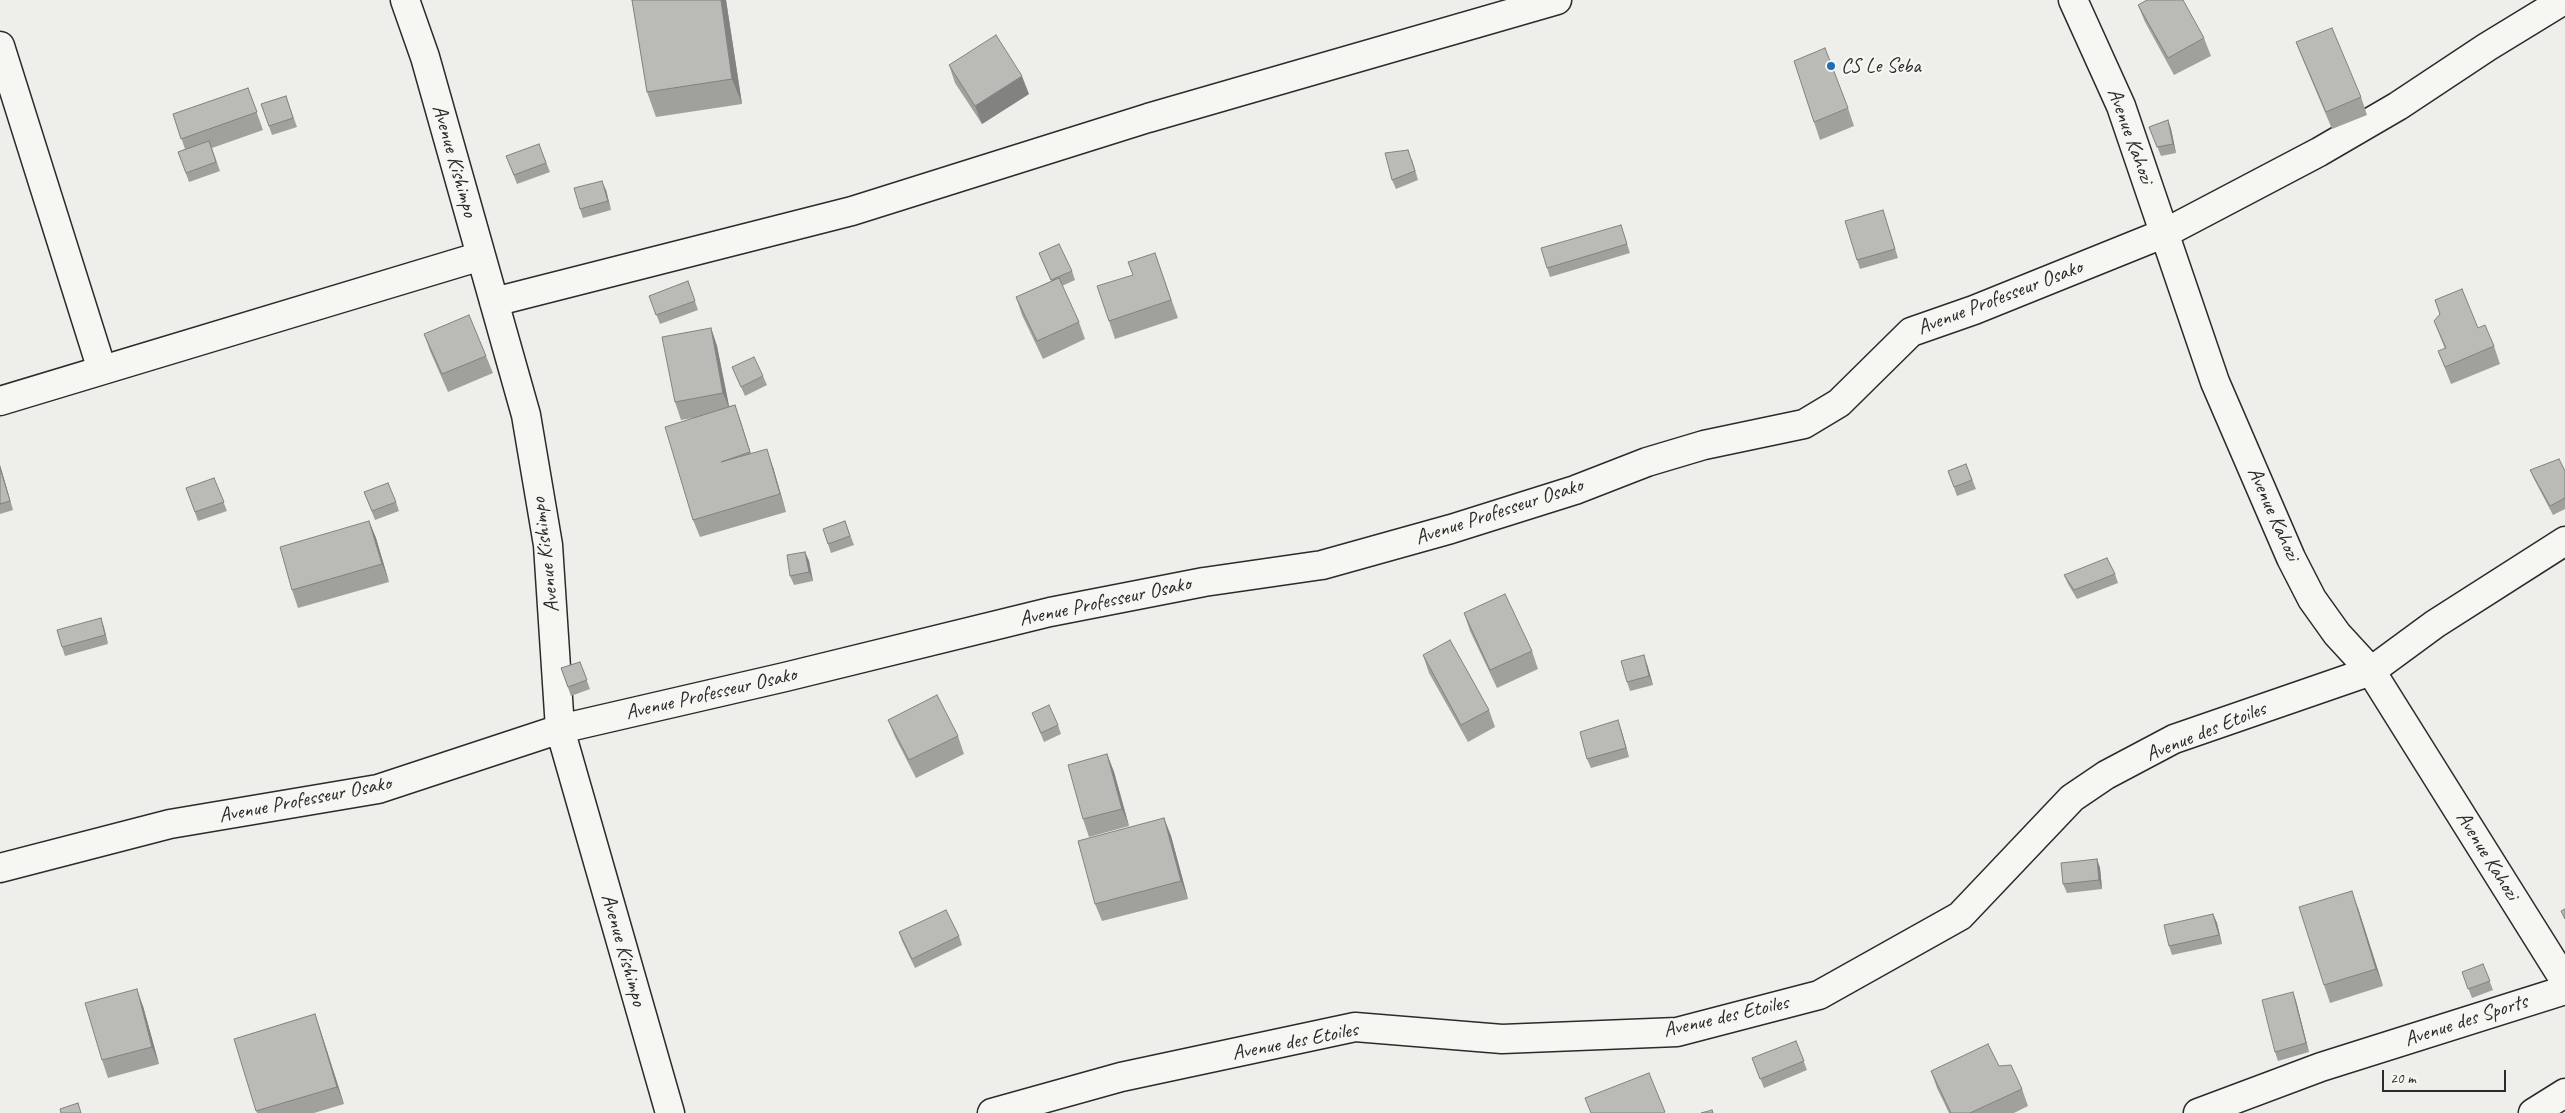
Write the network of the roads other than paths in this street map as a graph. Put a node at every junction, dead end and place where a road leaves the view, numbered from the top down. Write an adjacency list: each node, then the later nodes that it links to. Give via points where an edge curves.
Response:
1 (405, 0): 7 (street, Avenue Kishimpo, via 425,57)
2 (1557, 0): 8 (street, via 1148,118 852,210)
3 (2073, 0): 6 (street, Avenue Kahozi, via 2121,106)
4 (2564, 0): 6 (street, Avenue Professeur Osako, via 2374,120)
5 (0, 46): 9 (street)
6 (2165, 233): 12 (street, Avenue Kahozi, via 2215,382 2290,558 2312,599 2337,634); 13 (street, Avenue Professeur Osako, via 1911,332 1839,403 1804,424 1704,445 1451,530 1322,565 1204,582 1050,612)
7 (481, 256): 8 (street, Avenue Kishimpo); 9 (street)
8 (494, 302): 13 (street, Avenue Kishimpo, via 526,415 548,545)
9 (102, 370): 10 (street)
10 (0, 401)
11 (2565, 541): 12 (street, Avenue des Etoiles, via 2435,624)
12 (2371, 670): 15 (street, Avenue Kahozi); 19 (street, Avenue des Etoiles, via 2174,740 2106,775 2072,798 1960,916 1820,995 1677,1032 1502,1039 1355,1027 1120,1077)
13 (560, 729): 14 (street, Avenue Professeur Osako, via 378,789 170,824); 18 (street, Avenue Kishimpo)
14 (0, 868)
15 (2565, 981)
16 (2565, 990): 20 (street, Avenue des Sports, via 2321,1067)
17 (2565, 1093): 21 (street)
18 (670, 1113)
19 (992, 1113)
20 (2198, 1113)
21 (2533, 1113)

